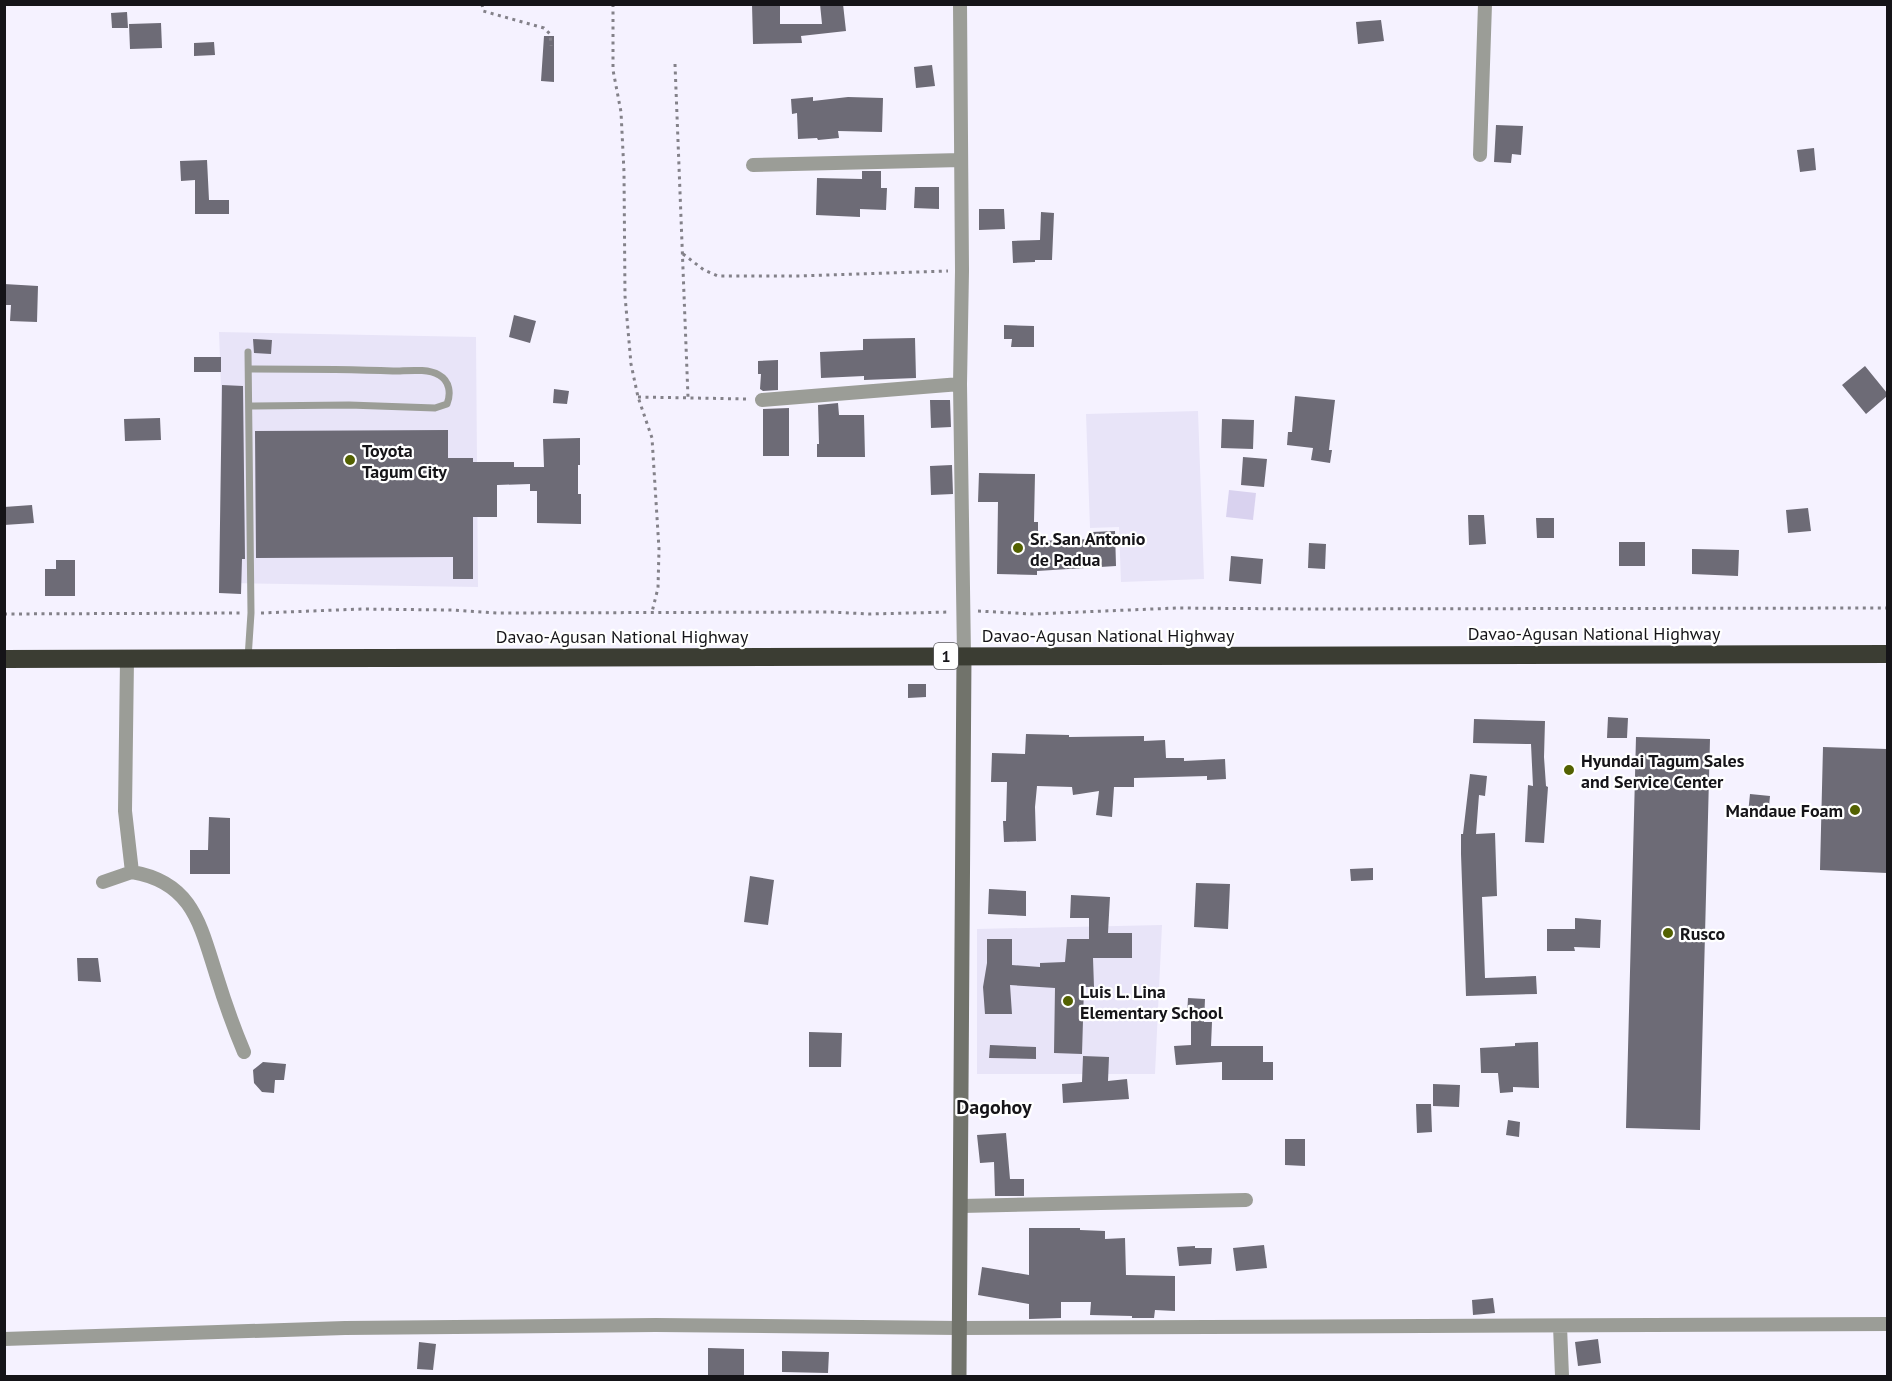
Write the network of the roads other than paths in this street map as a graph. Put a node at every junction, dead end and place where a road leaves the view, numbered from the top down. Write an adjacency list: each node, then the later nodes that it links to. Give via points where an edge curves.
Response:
1 (960, 4): 4 (street)
2 (1485, 4): 3 (street)
3 (1480, 155)
4 (961, 160): 5 (street); 8 (street)
5 (753, 165)
6 (248, 352): 7 (lane)
7 (249, 369): 10 (lane); 10 (lane, via 431,372 444,379 450,392 447,404 435,408)
8 (960, 384): 9 (street); 12 (street)
9 (762, 400)
10 (249, 406): 13 (lane)
11 (1887, 654): 12 (highway, Davao-Agusan National Highway / 1)
12 (964, 656): 13 (highway, Davao-Agusan National Highway / 1); 20 (street)
13 (248, 658): 15 (highway, Davao-Agusan National Highway / 1)
14 (4, 659): 15 (highway, Davao-Agusan National Highway / 1)
15 (128, 659): 16 (street, via 125,811)
16 (132, 872): 17 (street); 18 (street, via 165,882 191,908 202,929)
17 (104, 882)
18 (244, 1052)
19 (1246, 1200): 20 (street)
20 (961, 1206): 23 (street)
21 (1887, 1324): 22 (street)
22 (1560, 1326): 23 (street); 26 (street)
23 (959, 1328): 24 (street, via 357,1327); 25 (street)
24 (4, 1339)
25 (958, 1377)
26 (1562, 1377)

